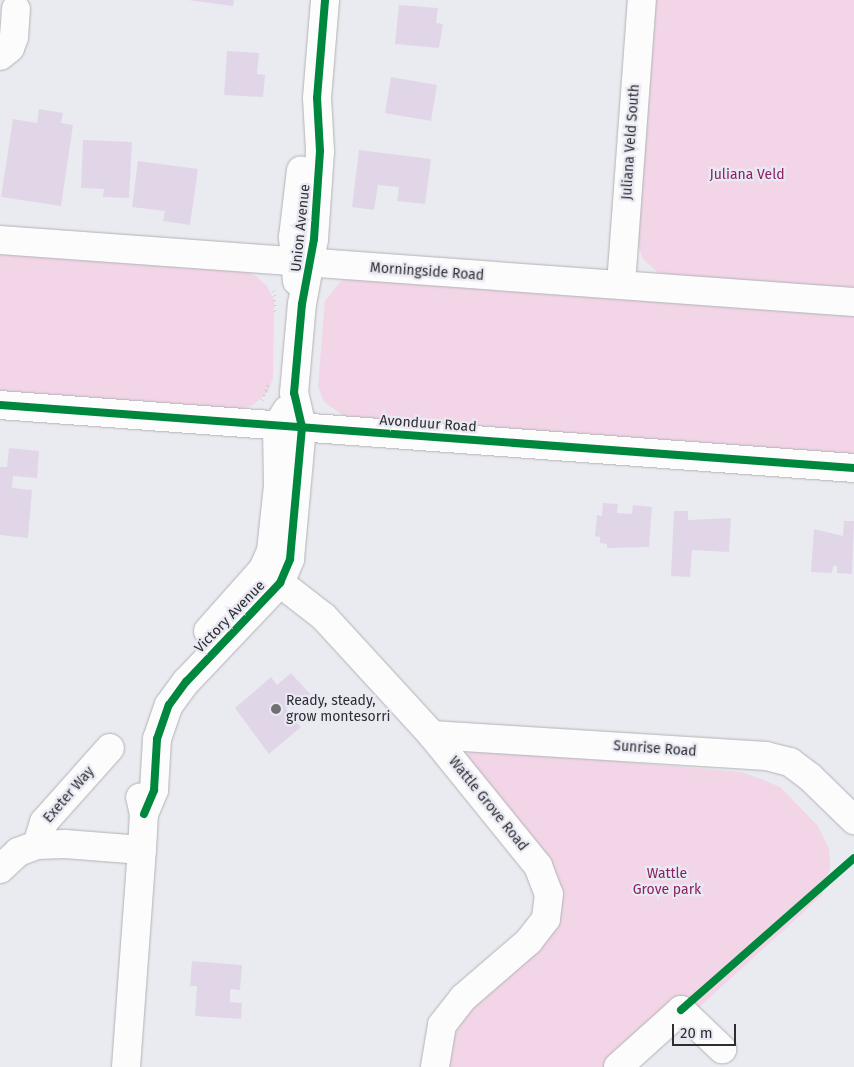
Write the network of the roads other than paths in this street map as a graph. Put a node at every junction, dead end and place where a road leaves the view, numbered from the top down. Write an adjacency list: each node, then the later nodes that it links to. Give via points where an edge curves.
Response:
1 (325, 0): 6 (street, Union Avenue, via 317,98 320,151)
2 (642, 0): 7 (street, Juliana Veld South)
3 (11, 6): 4 (street, via 14,37 10,48)
4 (0, 56)
5 (0, 240): 6 (street, Morningside Road)
6 (302, 264): 7 (street, Morningside Road); 10 (street, Union Avenue, via 302,304)
7 (621, 284): 8 (street, Morningside Road)
8 (854, 302)
9 (0, 405): 10 (street, Avonduur Road)
10 (290, 427): 11 (street, Avonduur Road); 12 (street, Victory Avenue, via 274,525)
11 (854, 468)
12 (272, 576): 13 (street, Wattle Grove Road, via 324,617); 17 (street, Victory Avenue, via 151,701 140,745 138,788 144,814)
13 (432, 735): 15 (street, Sunrise Road, via 766,756 790,762); 21 (street, Wattle Grove Road, via 538,866 549,894 546,919 529,941 463,998 442,1025)
14 (110, 748): 16 (street, Exeter Way, via 44,822)
15 (854, 820)
16 (37, 845): 17 (street); 18 (street, via 18,852)
17 (142, 850): 20 (street, Victory Avenue)
18 (0, 869)
19 (722, 1049): 22 (street, via 681,1010)
20 (126, 1067)
21 (435, 1067)
22 (618, 1067)

